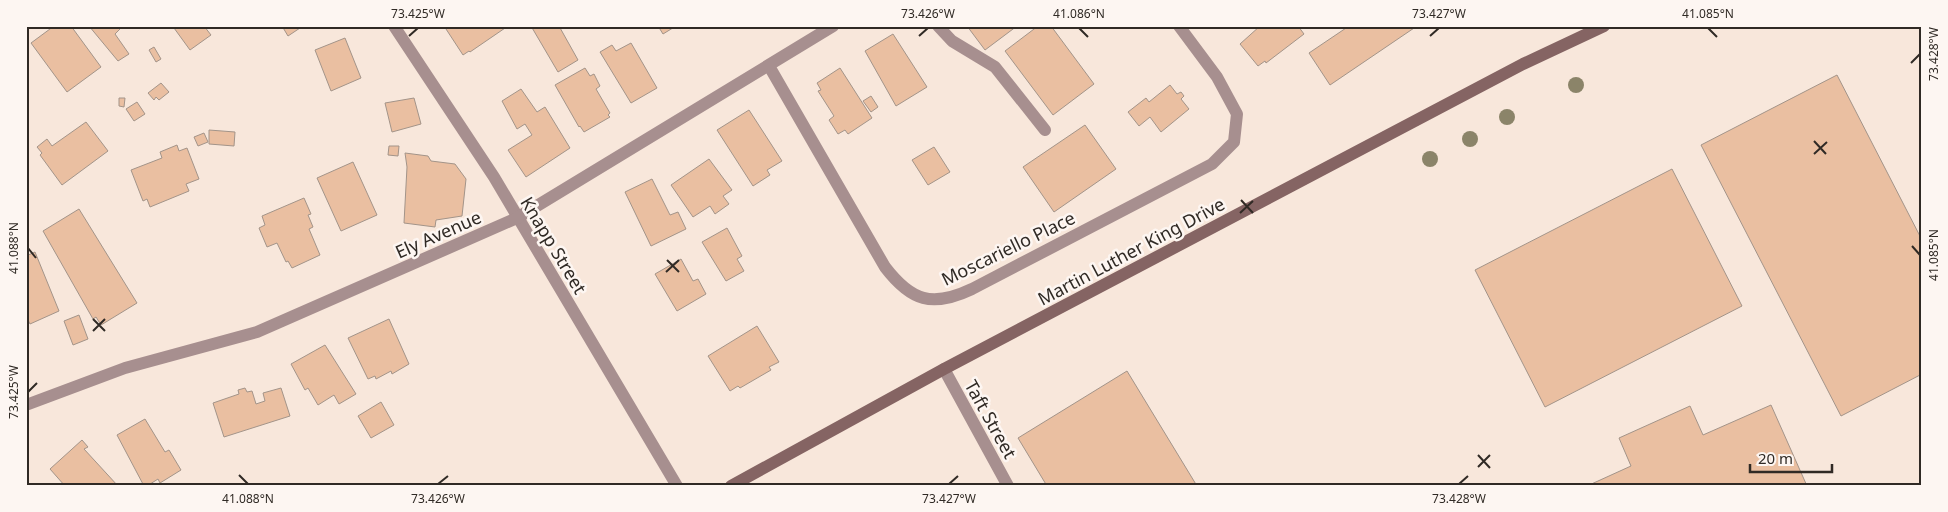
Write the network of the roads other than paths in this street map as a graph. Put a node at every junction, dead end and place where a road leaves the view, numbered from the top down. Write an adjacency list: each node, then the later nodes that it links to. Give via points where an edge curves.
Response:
1 (394, 26): 8 (street, Knapp Street, via 494,177)
2 (833, 26): 6 (street, Ely Avenue)
3 (938, 26): 7 (street, via 952,41 995,67)
4 (1179, 26): 6 (street, Moscariello Place, via 1217,77 1237,114 1234,142 1212,164 954,298 923,300 896,282)
5 (1604, 26): 9 (main road, Martin Luther King Drive, via 1523,64)
6 (769, 66): 8 (street, Ely Avenue)
7 (1045, 130)
8 (517, 218): 10 (street, Ely Avenue, via 257,332 125,368); 11 (street, Knapp Street)
9 (944, 369): 12 (main road, Martin Luther King Drive); 13 (street, Taft Street)
10 (26, 405)
11 (677, 486)
12 (731, 486)
13 (1008, 486)

